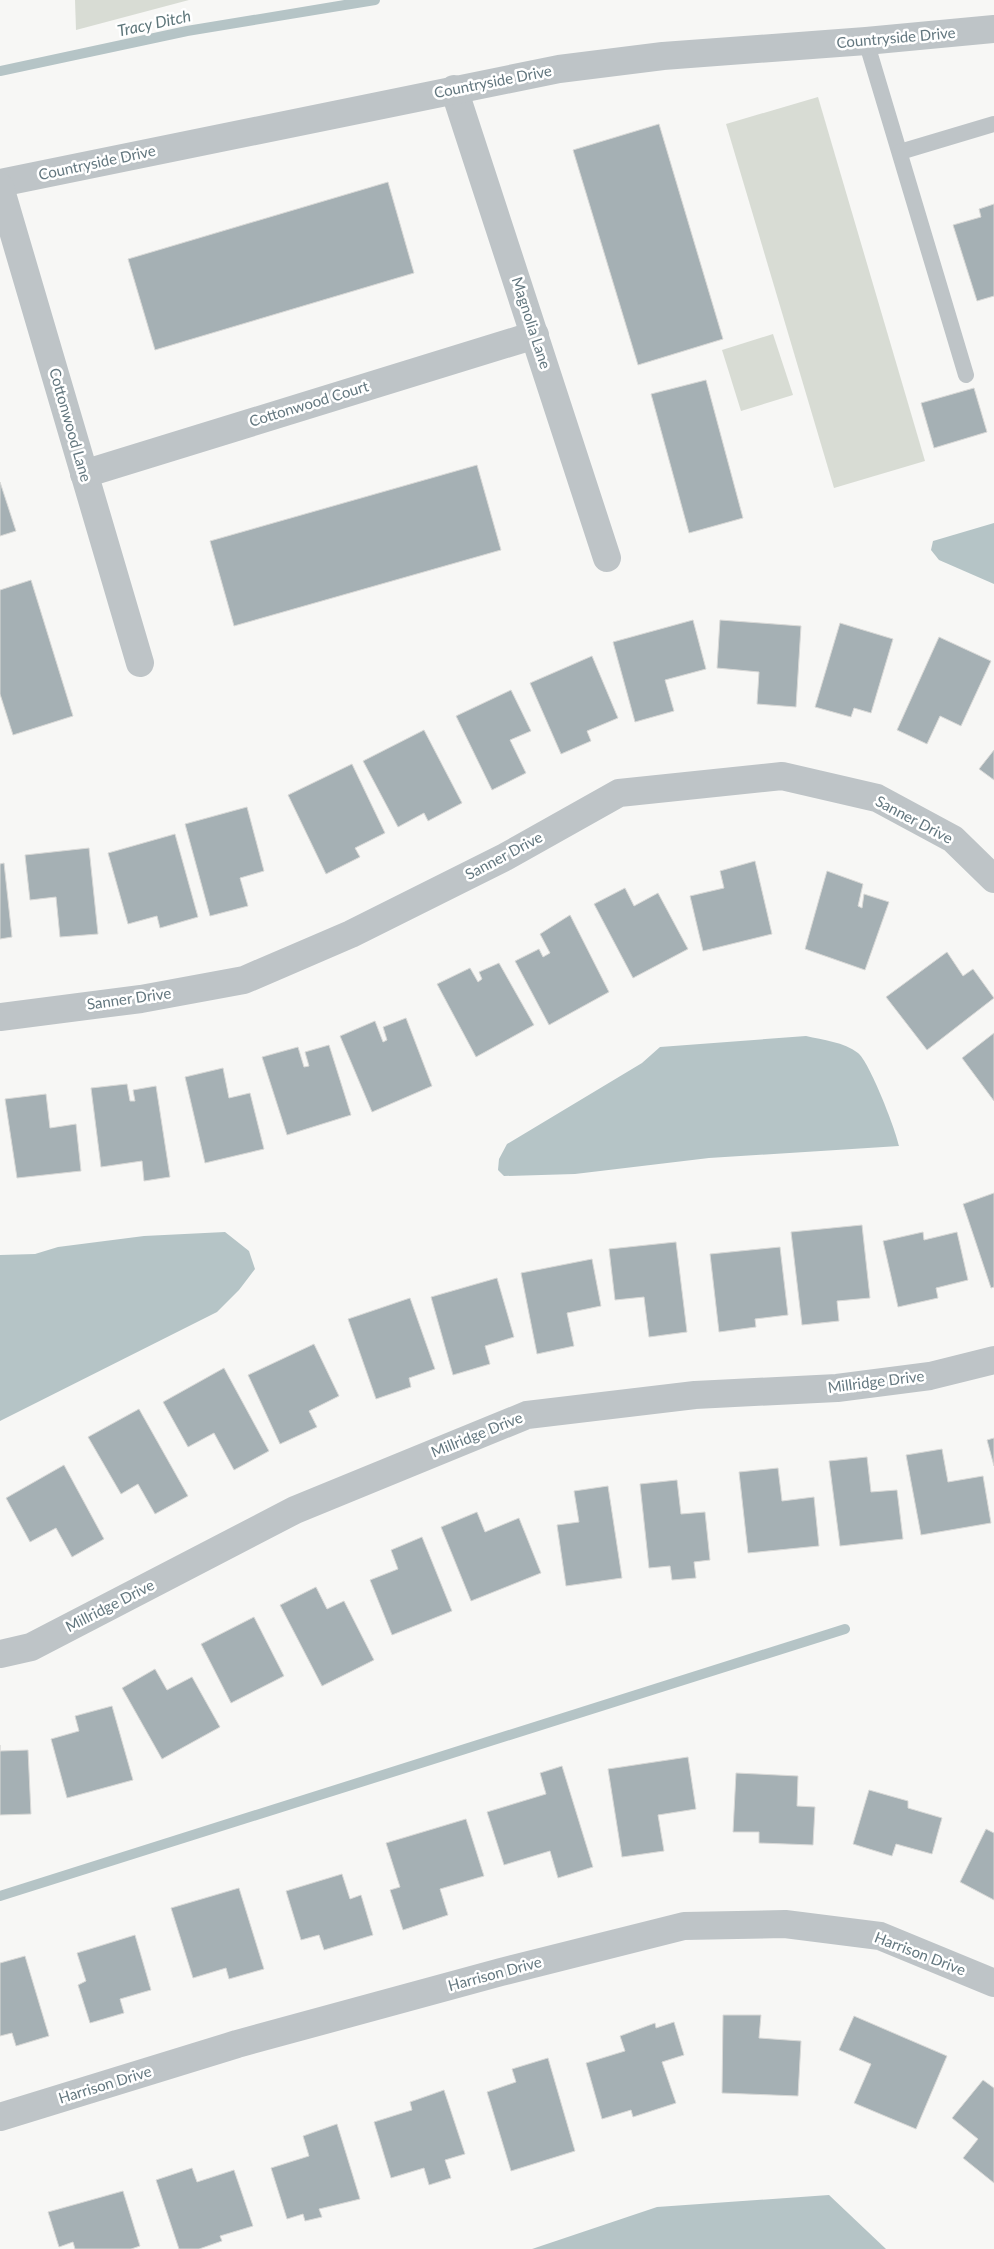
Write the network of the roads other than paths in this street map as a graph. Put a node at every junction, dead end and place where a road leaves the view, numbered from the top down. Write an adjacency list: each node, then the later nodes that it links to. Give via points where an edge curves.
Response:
1 (994, 29): 2 (street, Countryside Drive)
2 (866, 41): 3 (street, Countryside Drive, via 663,56 559,69); 5 (lane)
3 (454, 89): 6 (street, Countryside Drive); 8 (street, Magnolia Lane)
4 (994, 124): 5 (lane)
5 (900, 152): 9 (lane)
6 (0, 182)
7 (0, 187): 10 (street, Cottonwood Lane)
8 (535, 335): 10 (street, Cottonwood Court); 11 (street, Magnolia Lane)
9 (966, 374)
10 (84, 474): 12 (street, Cottonwood Lane)
11 (607, 558)
12 (140, 663)
13 (994, 879): 14 (street, Sanner Drive, via 953,839 876,798 782,776 619,793 505,857 360,930 244,980 141,999)
14 (0, 1017)
15 (994, 1360): 16 (street, Millridge Drive, via 930,1376 837,1388 695,1395 527,1414 295,1510 31,1647)
16 (0, 1654)
17 (994, 1983): 18 (street, Harrison Drive, via 880,1936 785,1924 684,1926 237,2044)
18 (0, 2117)

